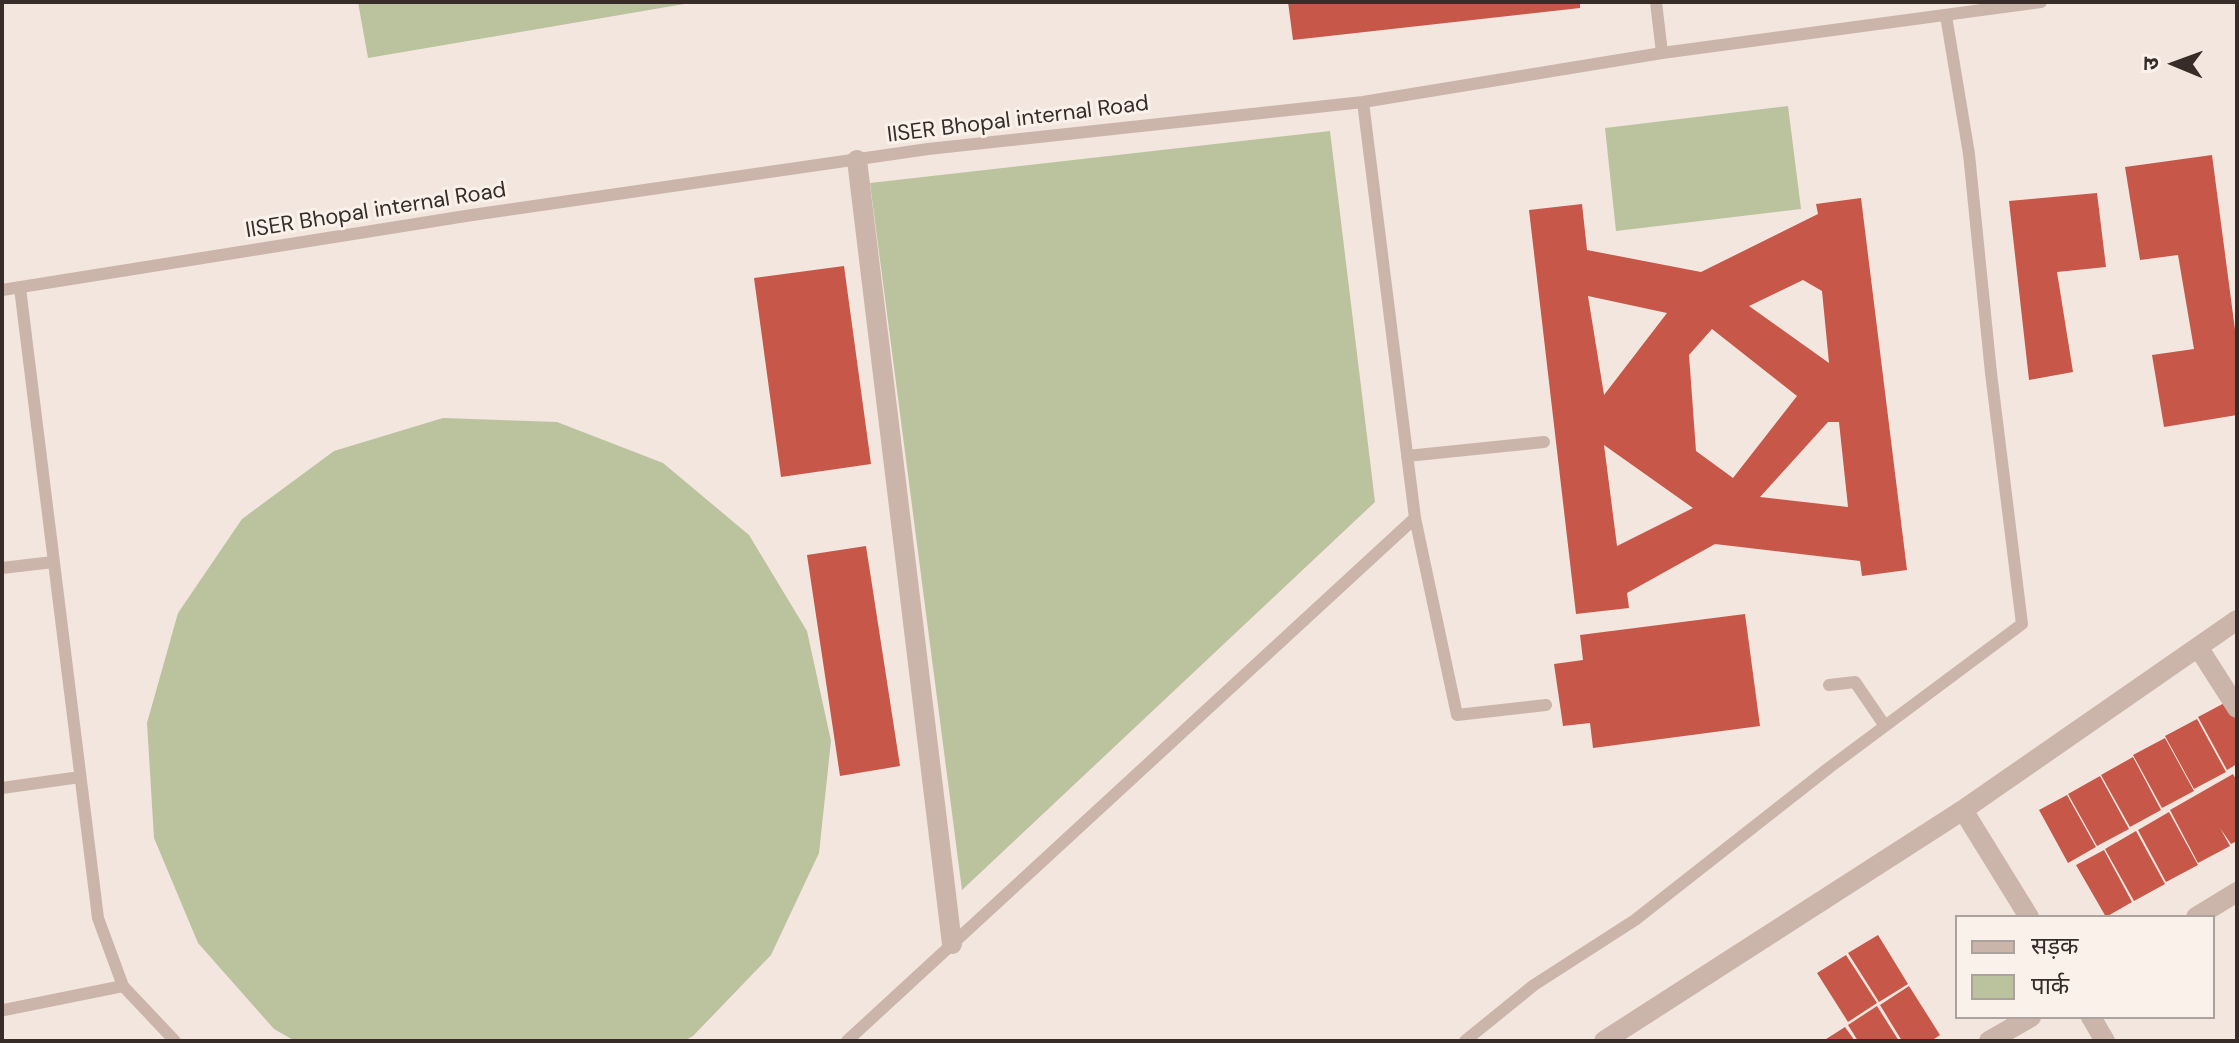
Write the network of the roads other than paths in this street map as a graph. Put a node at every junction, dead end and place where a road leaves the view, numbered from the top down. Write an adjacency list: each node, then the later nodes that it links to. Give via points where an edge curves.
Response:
1 (1656, 2): 4 (lane)
2 (2041, 2): 3 (lane, IISER Bhopal internal Road)
3 (1946, 16): 4 (lane, IISER Bhopal internal Road); 19 (lane, via 1969,154 2022,624)
4 (1662, 53): 5 (lane, IISER Bhopal internal Road)
5 (1363, 102): 6 (lane, IISER Bhopal internal Road); 10 (lane)
6 (857, 160): 7 (lane, IISER Bhopal internal Road); 26 (street)
7 (20, 288): 8 (lane, IISER Bhopal internal Road); 12 (lane)
8 (2, 290)
9 (1544, 442): 10 (lane)
10 (1407, 456): 11 (lane)
11 (1415, 518): 17 (lane, via 1457,715); 26 (lane)
12 (53, 562): 13 (lane); 20 (lane)
13 (2, 568)
14 (2237, 620): 15 (street)
15 (2198, 647): 18 (street); 22 (street)
16 (1829, 685): 19 (lane, via 1855,682)
17 (1546, 705)
18 (2237, 708)
19 (1885, 726): 33 (lane, via 1635,920 1534,985)
20 (80, 777): 21 (lane); 27 (lane, via 98,918)
21 (2, 788)
22 (1963, 810): 24 (street); 34 (street)
23 (2237, 892): 25 (street)
24 (2028, 915)
25 (2199, 915)
26 (952, 944): 32 (lane)
27 (123, 986): 28 (lane); 31 (lane)
28 (4, 1010)
29 (2028, 1019): 35 (street)
30 (2092, 1019): 36 (street)
31 (175, 1041)
32 (847, 1041)
33 (1465, 1041)
34 (1604, 1041)
35 (1989, 1041)
36 (2105, 1041)

